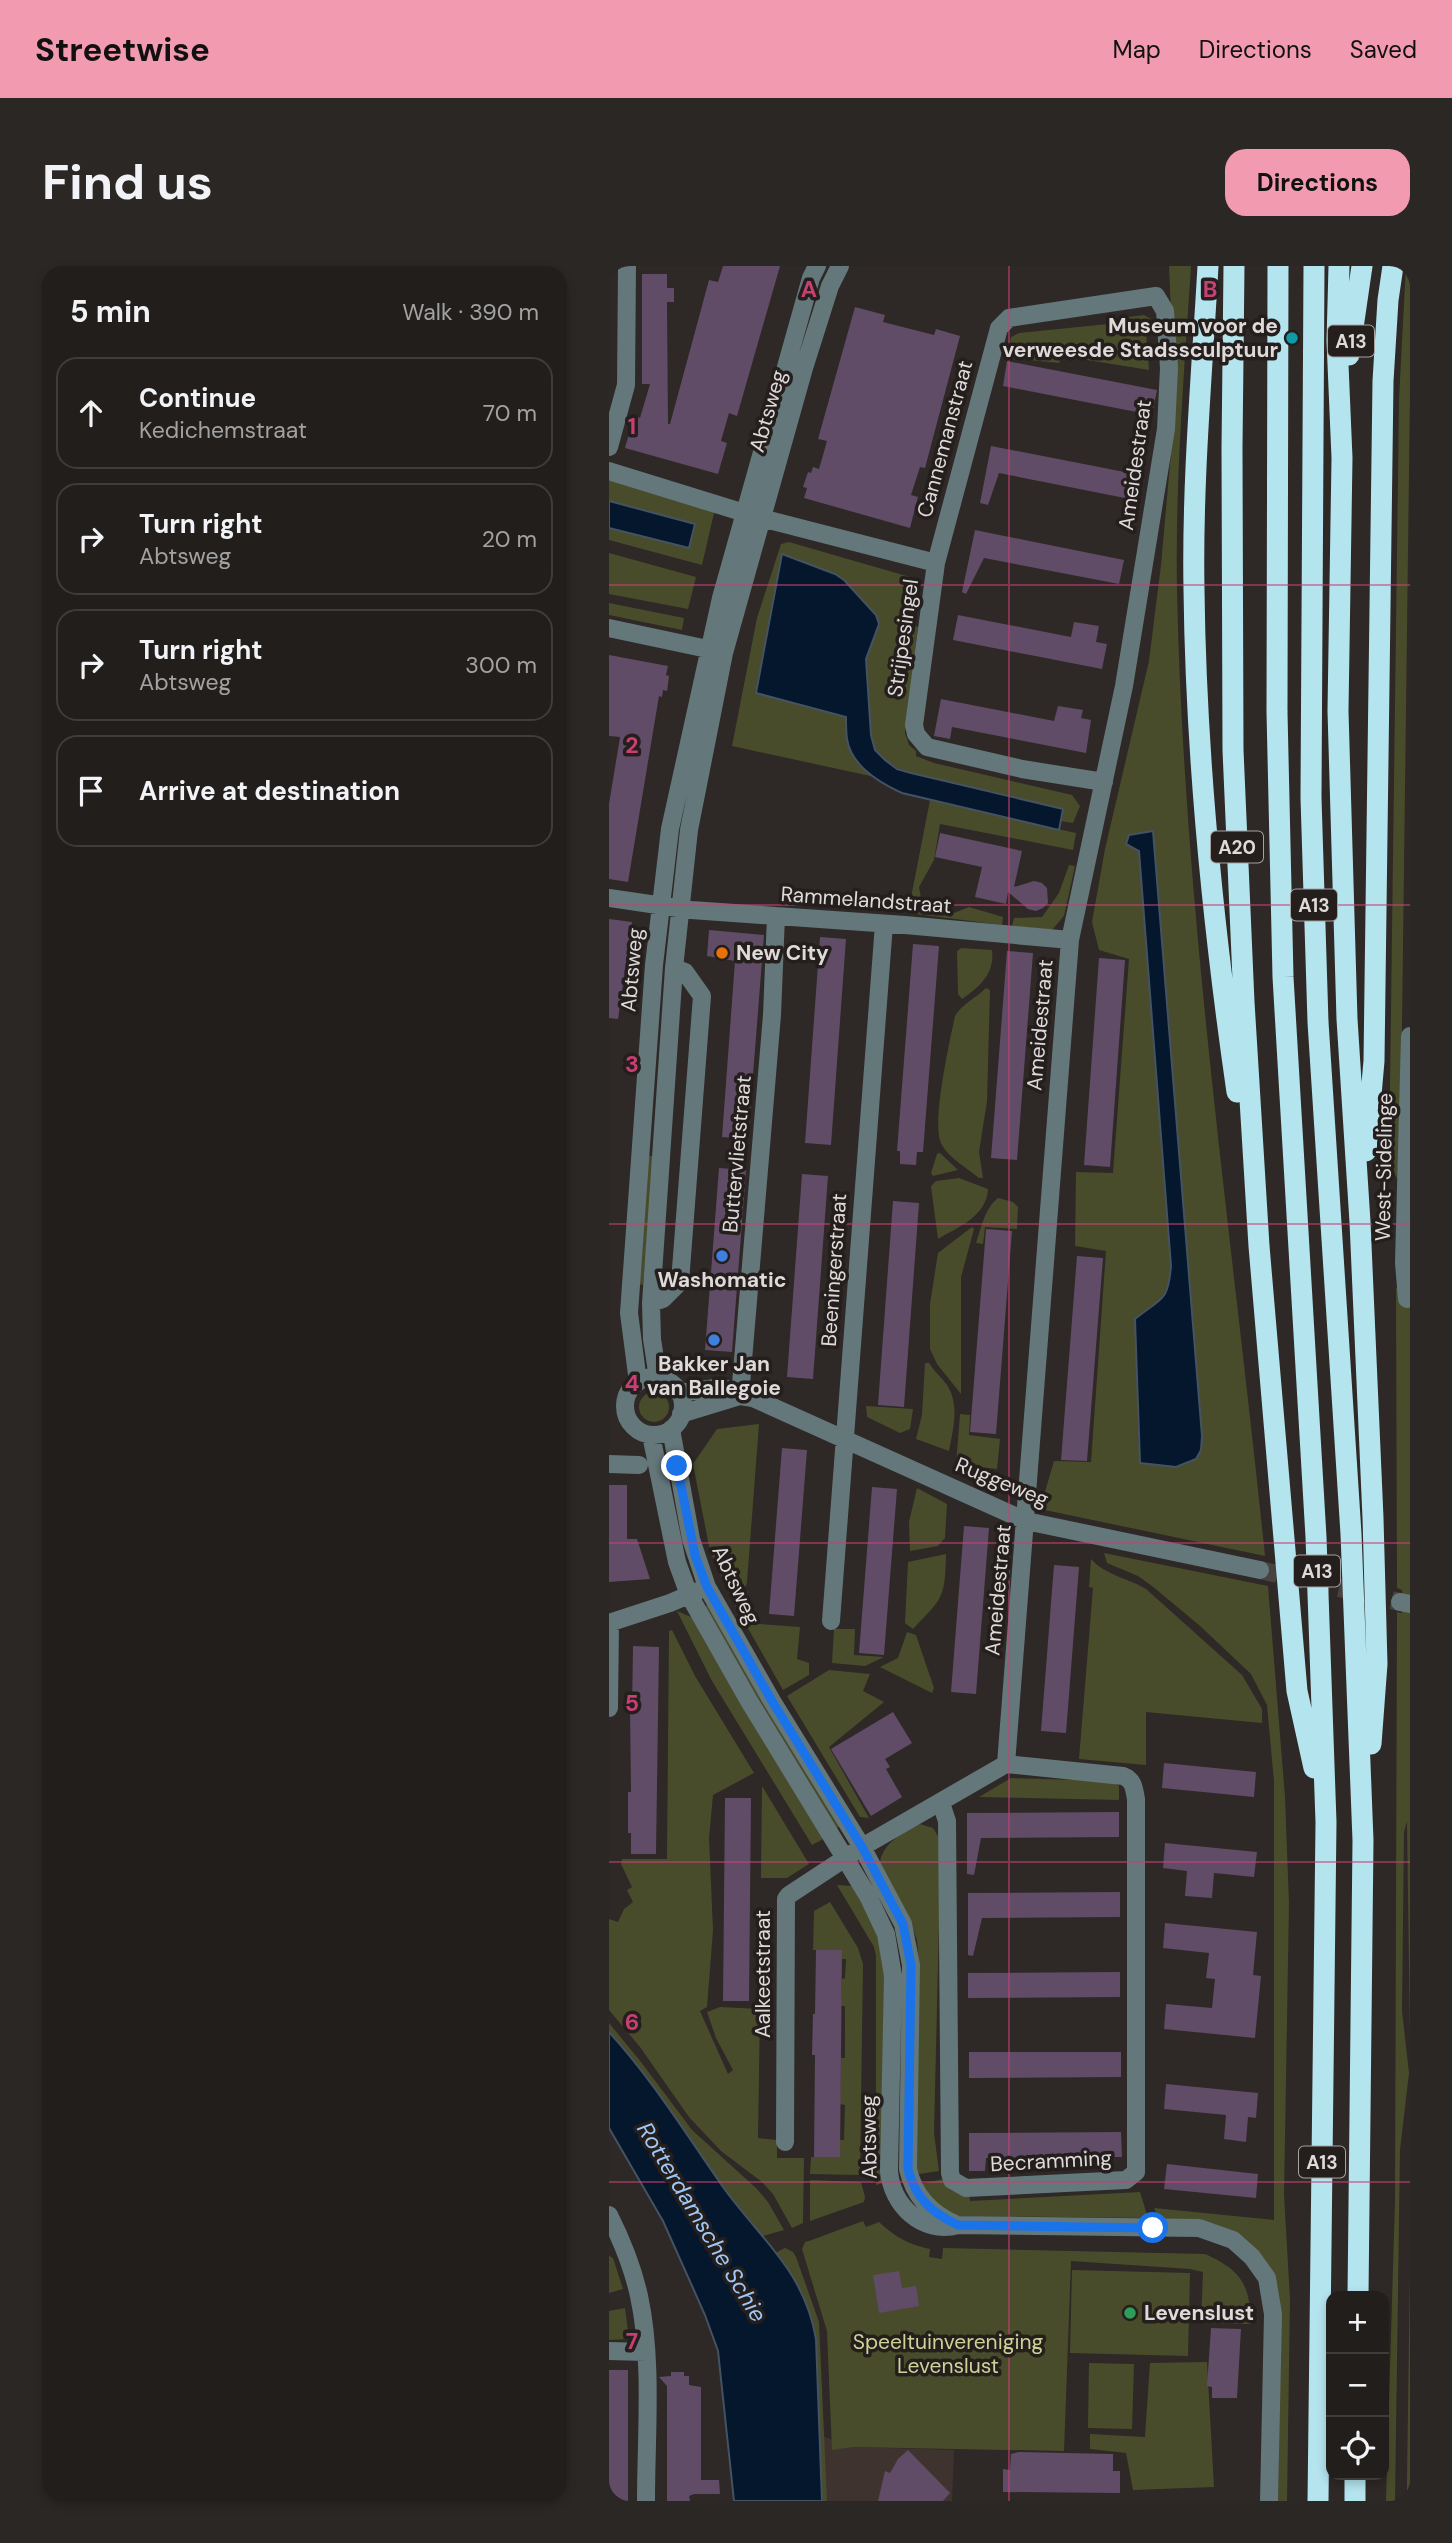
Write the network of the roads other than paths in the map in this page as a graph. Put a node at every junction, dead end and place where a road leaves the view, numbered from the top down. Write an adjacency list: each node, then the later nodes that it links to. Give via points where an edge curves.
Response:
1 (627, 266): 13 (street, via 626,385)
2 (817, 266): 15 (street, Abtsweg)
3 (840, 266): 15 (street, Abtsweg)
4 (1207, 266): 30 (highway, A13, via 1194,587 1198,735 1224,1004)
5 (1234, 266): 30 (highway, A20, via 1233,750)
6 (1278, 266): 52 (highway, A13, via 1277,699 1283,977 1316,1538)
7 (1314, 266): 53 (highway, A13, via 1311,798 1318,1009 1350,1508)
8 (1339, 266): 12 (highway, A13)
9 (1362, 266): 12 (highway, A13)
10 (1393, 266): 29 (highway, A13, via 1383,381 1374,1061)
11 (999, 328): 16 (street, Cannemanstraat); 19 (street, Ameidestraat, via 1009,318 1156,296 1165,311 1169,368 1166,429)
12 (1342, 416): 29 (highway, A13, via 1338,711 1347,1018)
13 (609, 447)
14 (609, 471): 15 (street, Strijpesingel)
15 (753, 516): 16 (street, Strijpesingel); 18 (street, Abtsweg)
16 (936, 563): 19 (street, Strijpesingel, via 914,725 921,743 1022,769)
17 (609, 628): 18 (street)
18 (716, 651): 21 (street, Abtsweg, via 670,829); 22 (street, Abtsweg)
19 (1104, 782): 25 (street, Ameidestraat)
20 (609, 898): 21 (street, Rammelandstraat)
21 (660, 907): 22 (street, Rammelandstraat); 34 (street, Abtsweg, via 629,1313)
22 (679, 909): 23 (street, Rammelandstraat); 26 (street, Abtsweg)
23 (776, 916): 24 (street, Rammelandstraat); 36 (street, Buttervlietstraat)
24 (884, 923): 25 (street, Rammelandstraat); 40 (street, Beeningerstraat)
25 (1070, 940): 43 (street, Ameidestraat)
26 (674, 968): 32 (street, Abtsweg); 32 (street, via 685,972 702,996 680,1282 663,1299)
27 (1410, 1036): 28 (street, West-Sidelinge)
28 (1408, 1202): 31 (street, West-Sidelinge)
29 (1360, 1223): 53 (highway, A13, via 1377,1664)
30 (1259, 1246): 52 (highway, A13, via 1297,1691)
31 (1407, 1299)
32 (651, 1303): 33 (street, Abtsweg)
33 (658, 1378): 34 (street); 35 (street)
34 (638, 1382): 37 (street)
35 (679, 1393): 36 (street, Ruggeweg, via 722,1387); 38 (street, via 682,1404)
36 (740, 1396): 38 (street); 40 (street, Ruggeweg)
37 (617, 1397): 39 (street, via 637,1430)
38 (676, 1422): 39 (street, via 662,1434); 45 (street, Abtsweg, via 691,1539)
39 (651, 1435): 46 (street, Abtsweg, via 677,1562)
40 (843, 1438): 43 (street, Ruggeweg); 47 (street, Beeningerstraat)
41 (609, 1464): 42 (street)
42 (639, 1465)
43 (1026, 1521): 44 (street, Ruggeweg); 50 (street, Ameidestraat)
44 (1260, 1570)
45 (707, 1587): 46 (street); 54 (street, Abtsweg)
46 (689, 1595): 48 (street); 55 (street, Abtsweg)
47 (831, 1621)
48 (610, 1623): 49 (street)
49 (609, 1708)
50 (1006, 1764): 51 (street); 51 (street, Becramming, via 1123,1776 1134,1786 1136,2172 1126,2180 966,2188 952,2180 947,1821)
51 (941, 1803): 54 (street)
52 (1326, 1822): 66 (highway, A13)
53 (1363, 1840): 60 (highway, A13)
54 (862, 1847): 55 (street, Aalkeetstraat); 58 (street, Abtsweg, via 903,1924 909,1945 911,2182 930,2209)
55 (845, 1858): 56 (street, Aalkeetstraat, via 786,1899); 58 (street, Abtsweg, via 882,1924 891,1961 892,2190 903,2207 921,2221 943,2228)
56 (785, 2142)
57 (609, 2215): 59 (street)
58 (958, 2225): 65 (street, via 1199,2228 1243,2248 1267,2278 1273,2314)
59 (617, 2249): 62 (street, via 639,2296)
60 (1358, 2291)
61 (609, 2351): 62 (street)
62 (646, 2352): 64 (street)
63 (1355, 2480): 67 (highway)
64 (646, 2501)
65 (1269, 2501)
66 (1318, 2501)
67 (1355, 2501)

